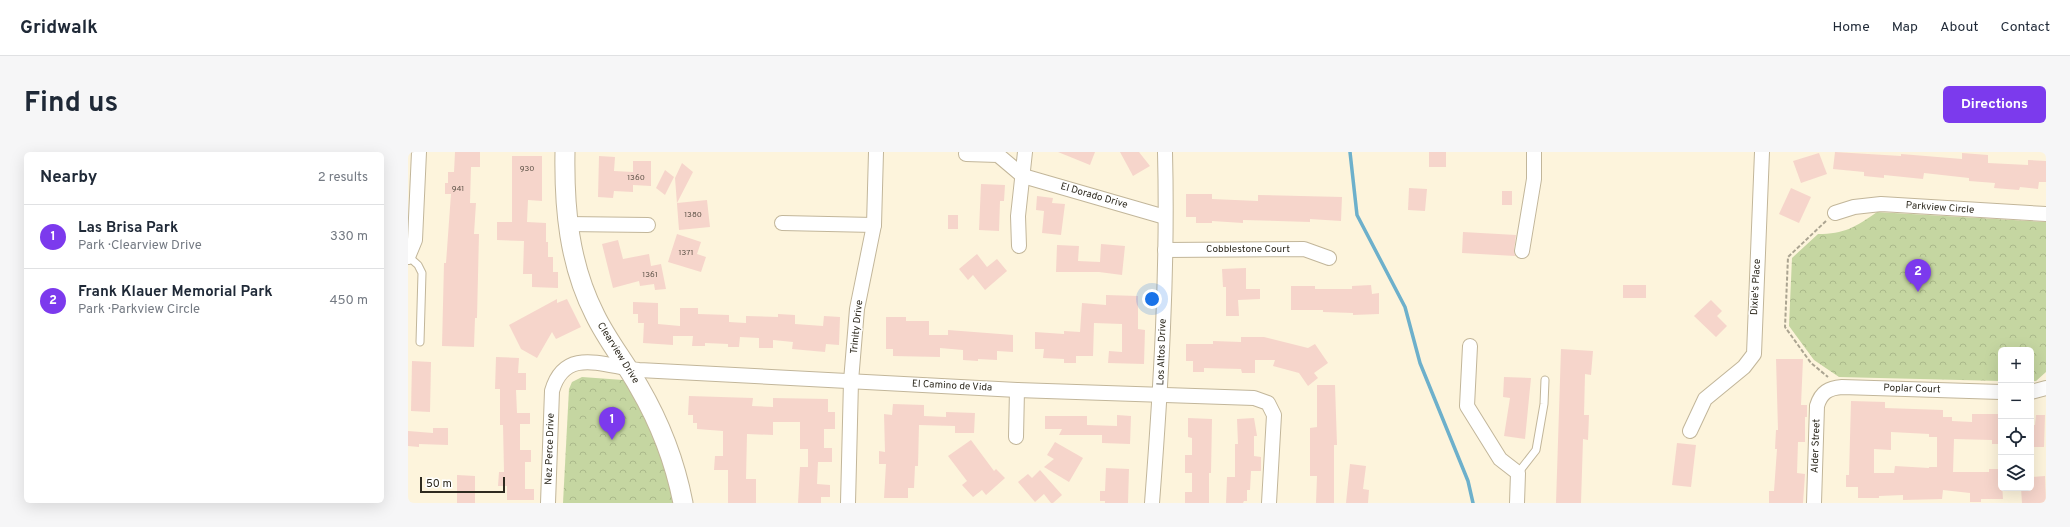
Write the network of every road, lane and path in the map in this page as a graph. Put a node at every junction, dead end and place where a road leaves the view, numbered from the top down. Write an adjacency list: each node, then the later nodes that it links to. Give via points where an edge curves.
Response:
1 (419, 152): 20 (street, via 415,240)
2 (565, 152): 14 (street, Clearview Drive, via 564,192)
3 (876, 152): 16 (street, Trinity Drive)
4 (1025, 152): 9 (street)
5 (1165, 152): 12 (street, Los Altos Drive)
6 (1534, 152): 19 (street, via 1534,179)
7 (1762, 152): 35 (street, Dixie's Place, via 1754,354 1744,368 1705,399)
8 (966, 154): 9 (street, El Dorado Drive, via 998,155)
9 (1023, 176): 12 (street, El Dorado Drive); 17 (street, via 1018,216)
10 (1835, 213): 11 (street, Parkview Circle, via 1854,207 1880,204); 27 (path, via 1788,257 1785,328 1811,363)
11 (2046, 214)
12 (1165, 217): 18 (street, Los Altos Drive)
13 (782, 223): 16 (street)
14 (567, 224): 15 (street); 24 (street, Clearview Drive, via 573,254 594,313 606,338)
15 (648, 225)
16 (874, 225): 26 (street, Trinity Drive, via 858,309)
17 (1019, 246)
18 (1165, 250): 21 (street, Cobblestone Court, via 1304,249); 34 (street, Los Altos Drive)
19 (1522, 251)
20 (408, 257): 22 (lane, via 418,265 422,273)
21 (1329, 258)
22 (420, 342)
23 (1470, 346): 37 (street, via 1467,406 1500,459)
24 (628, 369): 26 (street, El Camino de Vida); 33 (street, El Camino de Vida, via 591,362 571,365 555,380); 39 (street, Clearview Drive, via 656,418)
25 (1545, 380): 37 (lane, via 1544,404 1536,450)
26 (851, 381): 29 (street, El Camino de Vida); 40 (street, Trinity Drive)
27 (1842, 387): 31 (street, Poplar Court); 32 (street, Poplar Court)
28 (2046, 388): 30 (street)
29 (1017, 390): 34 (street, El Camino de Vida); 36 (street)
30 (2034, 391)
31 (1824, 392): 44 (street, Alder Street, via 1817,406)
32 (1998, 392)
33 (552, 394): 38 (street, Nez Perce Drive)
34 (1160, 394): 41 (street, Los Altos Drive); 42 (street, El Camino de Vida, via 1254,398 1268,403 1274,415)
35 (1690, 431)
36 (1016, 437)
37 (1518, 473): 43 (street)
38 (548, 503)
39 (683, 503)
40 (848, 503)
41 (1152, 503)
42 (1269, 503)
43 (1516, 503)
44 (1814, 503)

